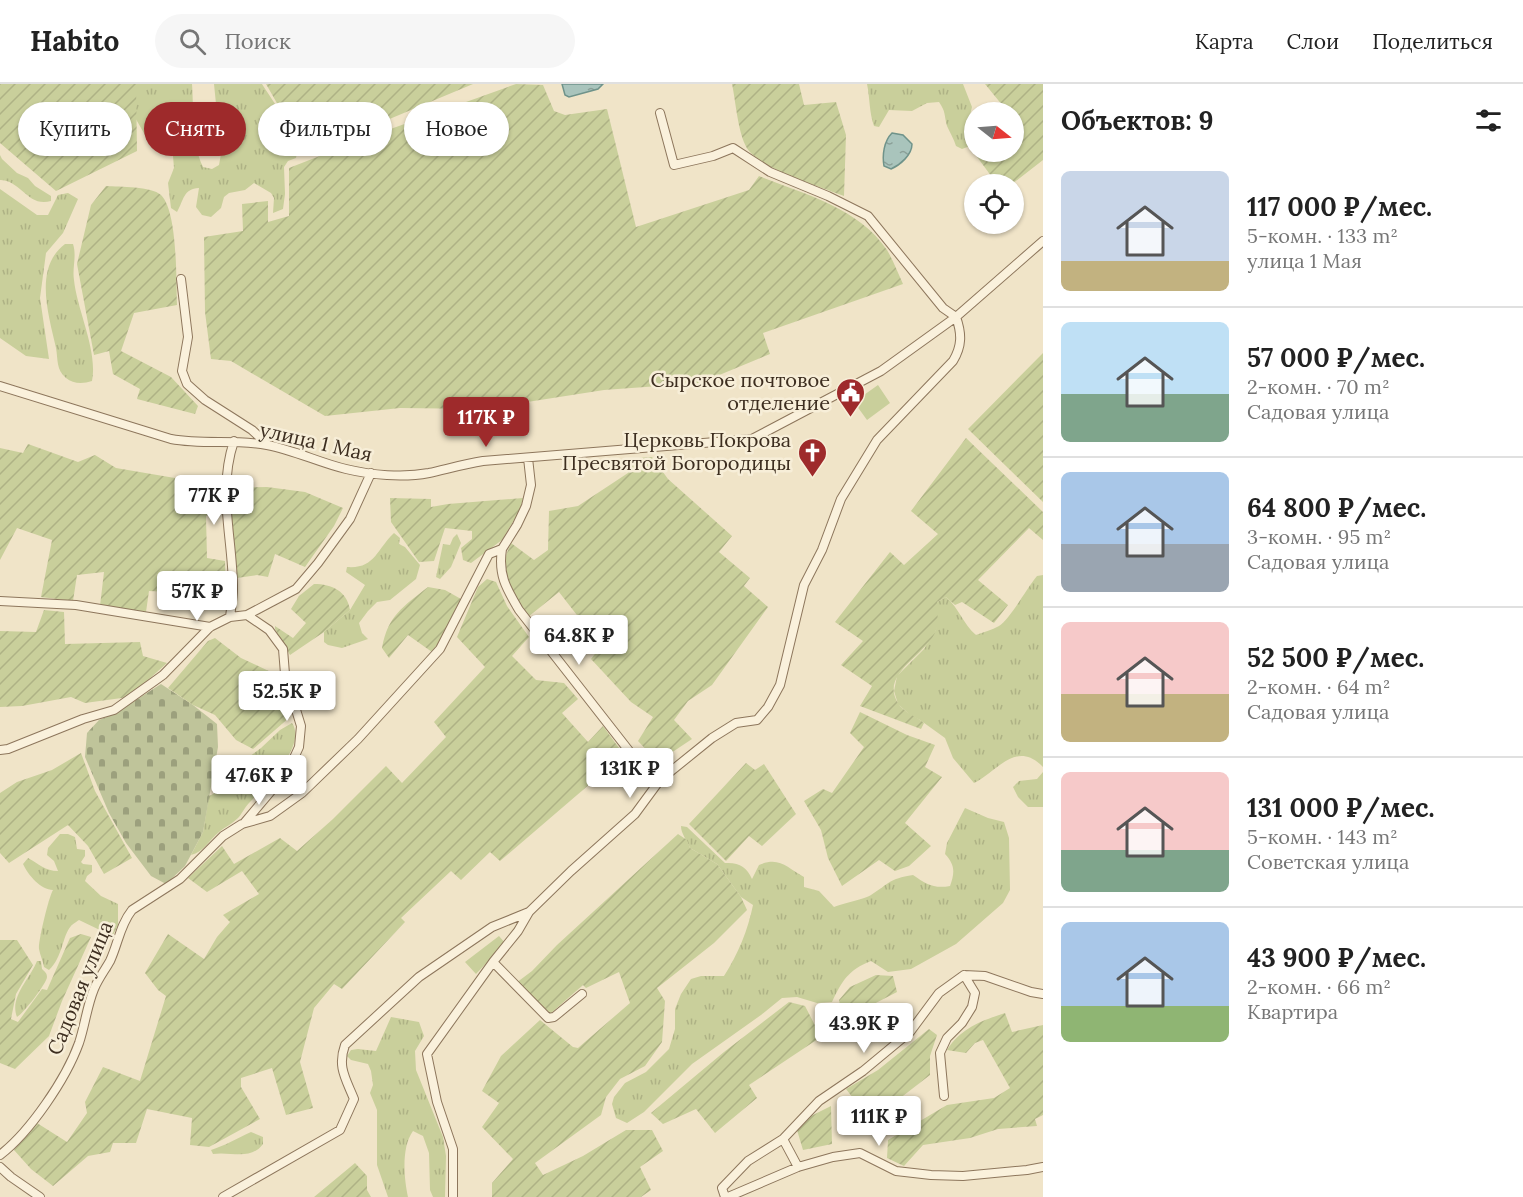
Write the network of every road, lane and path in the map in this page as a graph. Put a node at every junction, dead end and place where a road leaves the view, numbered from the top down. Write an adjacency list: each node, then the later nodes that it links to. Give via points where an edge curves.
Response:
1 (660, 113): 4 (street, via 674,165 733,148 770,172 868,216 943,308)
2 (1043, 241): 4 (street, улица 1 Мая)
3 (181, 279): 7 (street, via 188,337 182,370 187,384)
4 (956, 317): 8 (street, улица 1 Мая, via 881,371 752,439); 16 (street, via 960,350 877,440 841,499 804,585 780,685 768,707 757,720 735,723 712,738)
5 (0, 386): 6 (street, улица 1 Мая, via 171,439 190,443)
6 (234, 441): 7 (street, улица 1 Мая); 13 (street, via 227,462 226,489 233,590)
7 (267, 445): 9 (street, улица 1 Мая)
8 (528, 458): 9 (street, улица 1 Мая, via 454,465 428,473); 10 (street, Садовая улица, via 531,484 526,506)
9 (371, 473): 12 (street, via 350,519 296,589)
10 (502, 549): 16 (street, via 499,565 505,587 519,610 637,761); 17 (street, Садовая улица, via 489,554 440,649 358,738 302,793 270,816)
11 (0, 601): 14 (street, via 76,605)
12 (247, 615): 13 (street); 17 (street, via 269,630 283,649 285,674 301,726 299,747 288,771)
13 (230, 617): 14 (street)
14 (210, 627): 15 (street, via 163,675 114,710)
15 (0, 750)
16 (660, 780): 18 (street, via 634,814)
17 (242, 824): 25 (street, Садовая улица, via 180,879 126,917 94,990 79,1044 60,1081 31,1124)
18 (529, 912): 19 (street); 30 (street, via 492,927 418,976 345,1045 341,1066 354,1099 340,1130)
19 (493, 962): 21 (street, via 548,1018); 31 (street, via 427,1054 437,1102 453,1149)
20 (964, 975): 22 (street, via 985,976); 23 (street, via 975,993 972,1007 940,1053); 24 (street, via 939,993 910,1032 819,1101)
21 (582, 994)
22 (1043, 994)
23 (944, 1096)
24 (783, 1139): 27 (street); 32 (street, via 748,1161 722,1188)
25 (0, 1155)
26 (0, 1167): 29 (street)
27 (798, 1167): 28 (street, via 860,1153 896,1171 931,1175 963,1176); 32 (street)
28 (1043, 1167)
29 (40, 1197)
30 (223, 1197)
31 (453, 1197)
32 (727, 1197)

